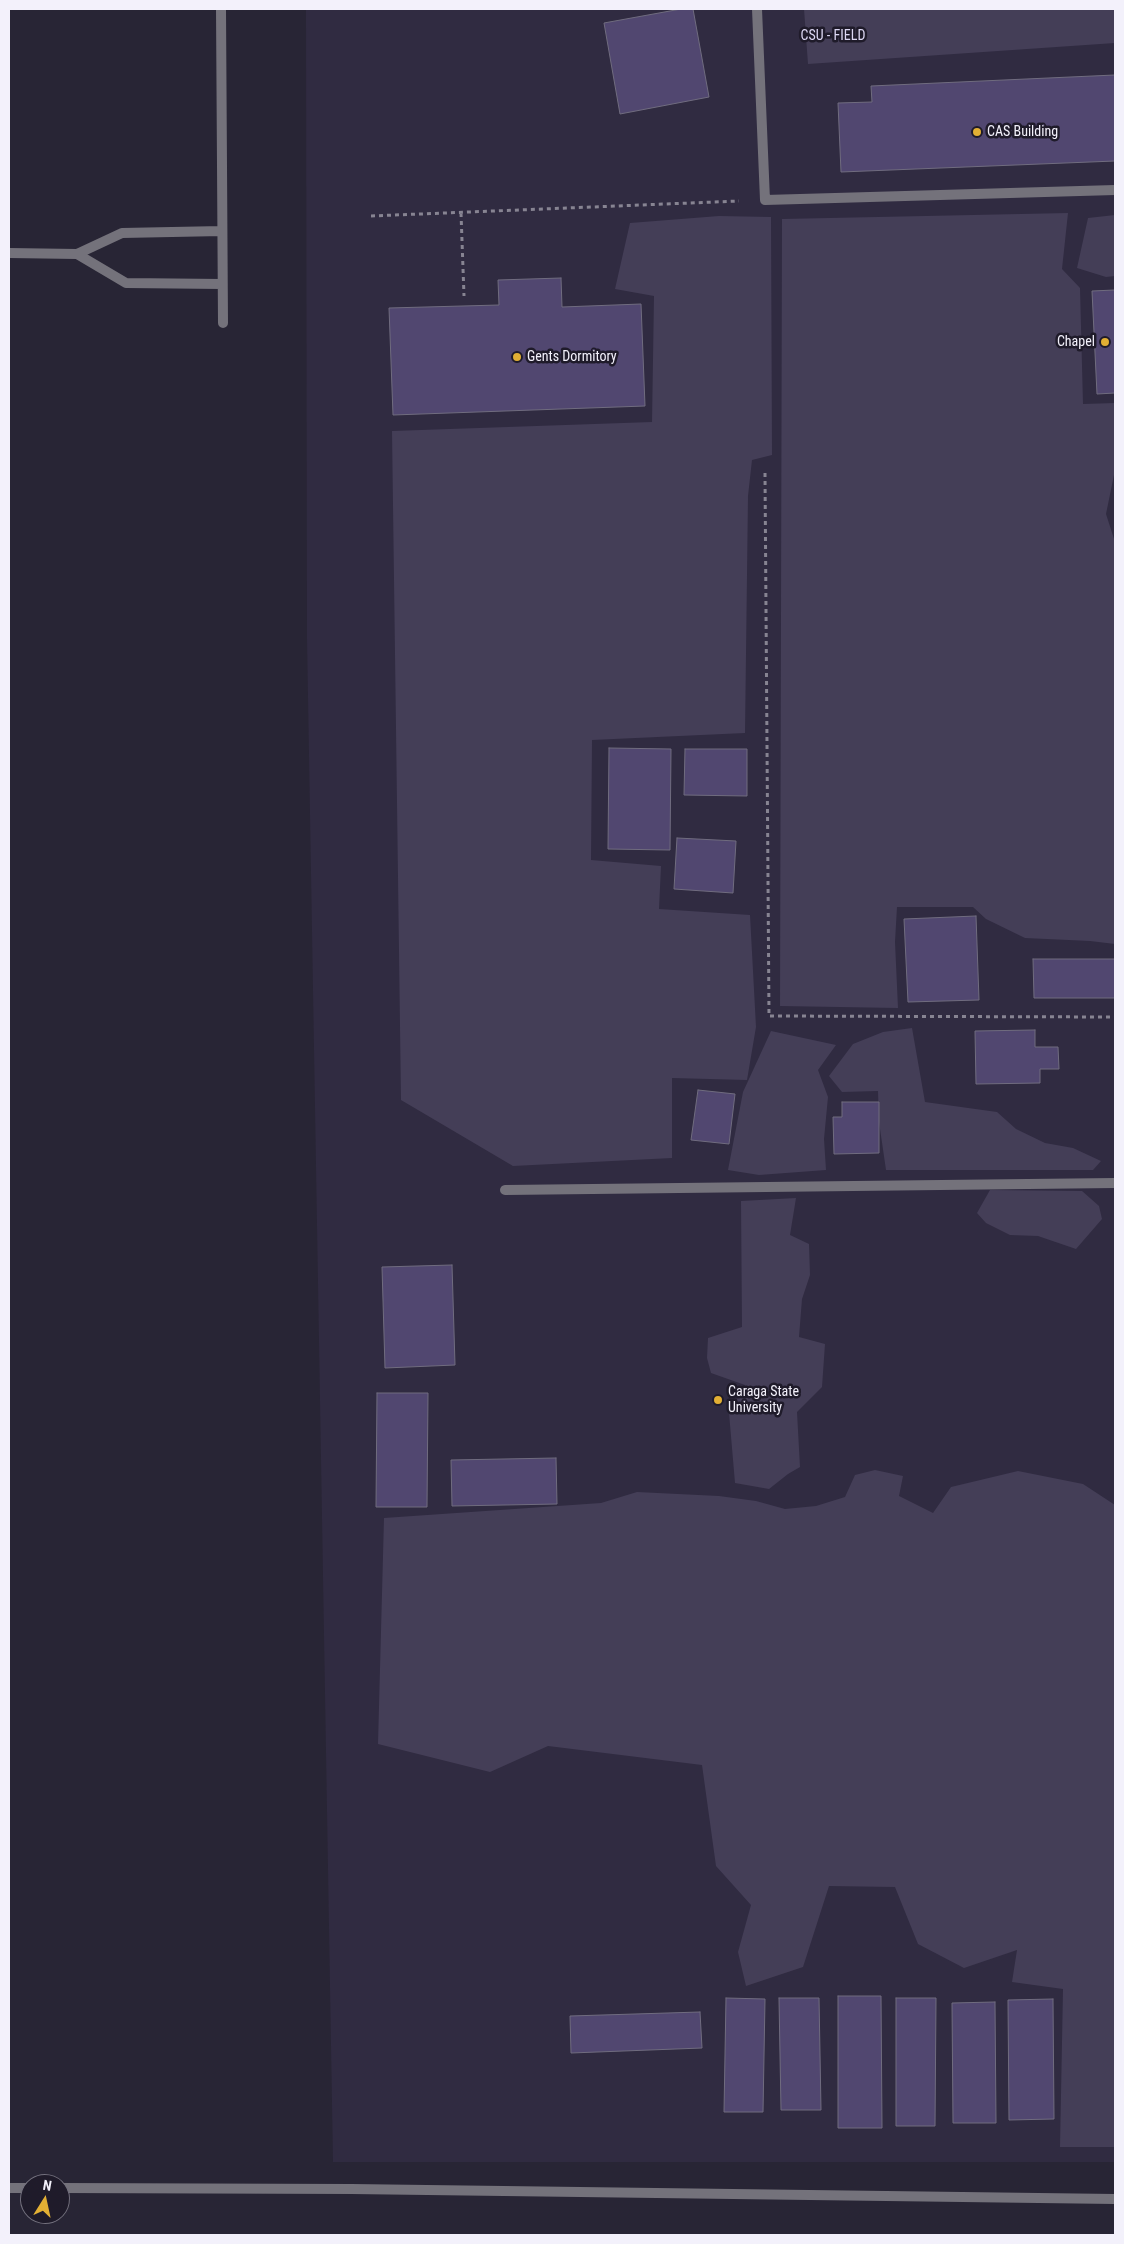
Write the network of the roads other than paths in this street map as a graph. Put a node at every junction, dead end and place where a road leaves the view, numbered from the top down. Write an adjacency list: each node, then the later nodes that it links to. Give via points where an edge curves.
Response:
1 (221, 9): 4 (street)
2 (757, 9): 3 (street, via 765,200)
3 (1115, 190)
4 (222, 231): 6 (street, via 122,233); 7 (street)
5 (9, 253): 6 (street)
6 (78, 254): 7 (street, via 126,283)
7 (222, 284): 8 (street)
8 (223, 323)
9 (1115, 1182): 10 (street)
10 (505, 1190)
11 (70, 2188): 12 (street)
12 (1115, 2199)

